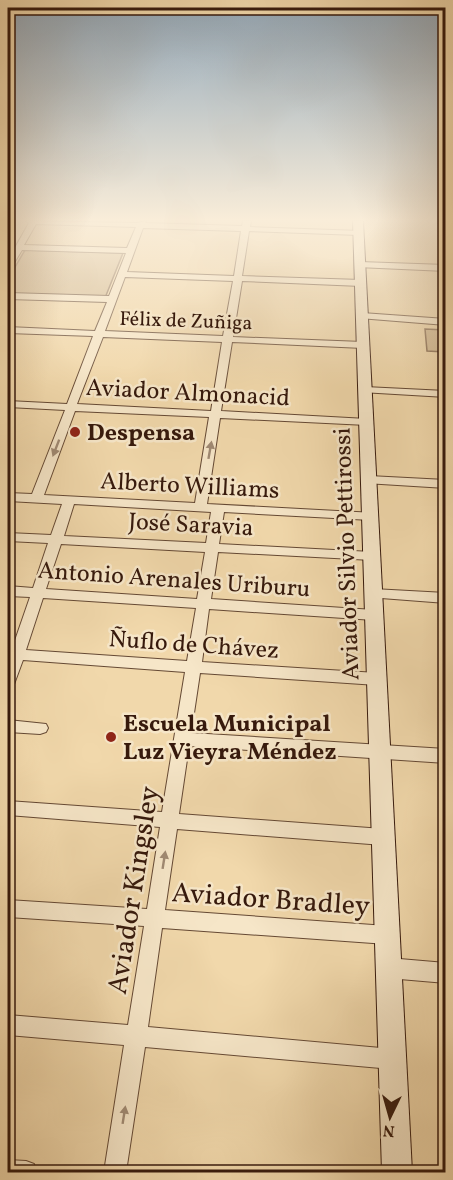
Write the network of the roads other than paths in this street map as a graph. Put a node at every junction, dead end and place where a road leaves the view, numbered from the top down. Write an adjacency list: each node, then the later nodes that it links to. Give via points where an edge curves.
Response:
1 (121, 276): 7 (street)
2 (170, 276): 5 (street)
3 (310, 276): 5 (street)
4 (360, 276): 8 (main road, Aviador Silvio Pettirossi)
5 (238, 279): 12 (street, Aviador Kingsley)
6 (8, 296): 7 (street)
7 (112, 299): 11 (street)
8 (362, 316): 9 (street); 13 (main road, Aviador Silvio Pettirossi)
9 (446, 322)
10 (8, 330): 11 (street, Félix de Zuñiga)
11 (99, 334): 12 (street, Félix de Zuñiga); 17 (street)
12 (229, 340): 13 (street, Félix de Zuñiga); 18 (street, Aviador Kingsley)
13 (363, 345): 14 (main road, Aviador Silvio Pettirossi)
14 (365, 390): 15 (street); 19 (main road, Aviador Silvio Pettirossi)
15 (446, 394)
16 (8, 404): 17 (street, Aviador Almonacid)
17 (71, 408): 18 (street, Aviador Almonacid); 23 (street, one-way to 23)
18 (216, 415): 19 (street, Aviador Almonacid); 25 (street, Aviador Kingsley, one-way to 18)
19 (367, 422): 20 (main road, Aviador Silvio Pettirossi)
20 (369, 480): 21 (street); 26 (main road, Aviador Silvio Pettirossi)
21 (446, 484)
22 (8, 497): 23 (street, Alberto Williams)
23 (36, 499): 24 (street, Alberto Williams)
24 (69, 501): 25 (street, Alberto Williams); 28 (street)
25 (209, 508): 26 (street, Alberto Williams); 29 (street, Aviador Kingsley)
26 (371, 516): 30 (main road, Aviador Silvio Pettirossi)
27 (8, 537): 28 (street, José Saravia)
28 (57, 540): 29 (street, José Saravia); 32 (street)
29 (211, 548): 30 (street, José Saravia); 35 (street, Aviador Kingsley)
30 (372, 556): 33 (main road, Aviador Silvio Pettirossi)
31 (8, 591): 32 (street, Antonio Arenales Uriburu)
32 (39, 593): 35 (street, Antonio Arenales Uriburu); 37 (street)
33 (373, 594): 34 (street); 36 (main road, Aviador Silvio Pettirossi)
34 (446, 598)
35 (202, 603): 36 (street, Antonio Arenales Uriburu); 38 (street, Aviador Kingsley)
36 (374, 615): 39 (main road, Aviador Silvio Pettirossi)
37 (12, 654): 38 (street, Ñuflo de Chávez); 40 (street)
38 (193, 666): 39 (street, Ñuflo de Chávez); 43 (street, Aviador Kingsley)
39 (376, 679): 44 (main road, Aviador Silvio Pettirossi)
40 (8, 683)
41 (8, 726): 42 (street)
42 (40, 728)
43 (181, 739): 44 (street); 47 (street, Aviador Kingsley)
44 (380, 751): 45 (street); 48 (main road, Aviador Silvio Pettirossi)
45 (446, 756)
46 (8, 808): 47 (street)
47 (170, 821): 48 (street); 50 (street, Aviador Kingsley, one-way to 47)
48 (383, 837): 51 (main road, Aviador Silvio Pettirossi)
49 (8, 908): 50 (street, Aviador Bradley)
50 (154, 919): 51 (street, Aviador Bradley); 55 (street, Aviador Kingsley)
51 (387, 935): 52 (main road, Aviador Silvio Pettirossi)
52 (388, 968): 53 (street); 56 (main road, Aviador Silvio Pettirossi)
53 (446, 973)
54 (8, 1025): 55 (street)
55 (137, 1036): 56 (street); 59 (street, Aviador Kingsley, one-way to 55)
56 (392, 1059): 60 (main road, Aviador Silvio Pettirossi)
57 (8, 1171): 58 (street)
58 (26, 1173)
59 (115, 1173)
60 (397, 1173)

